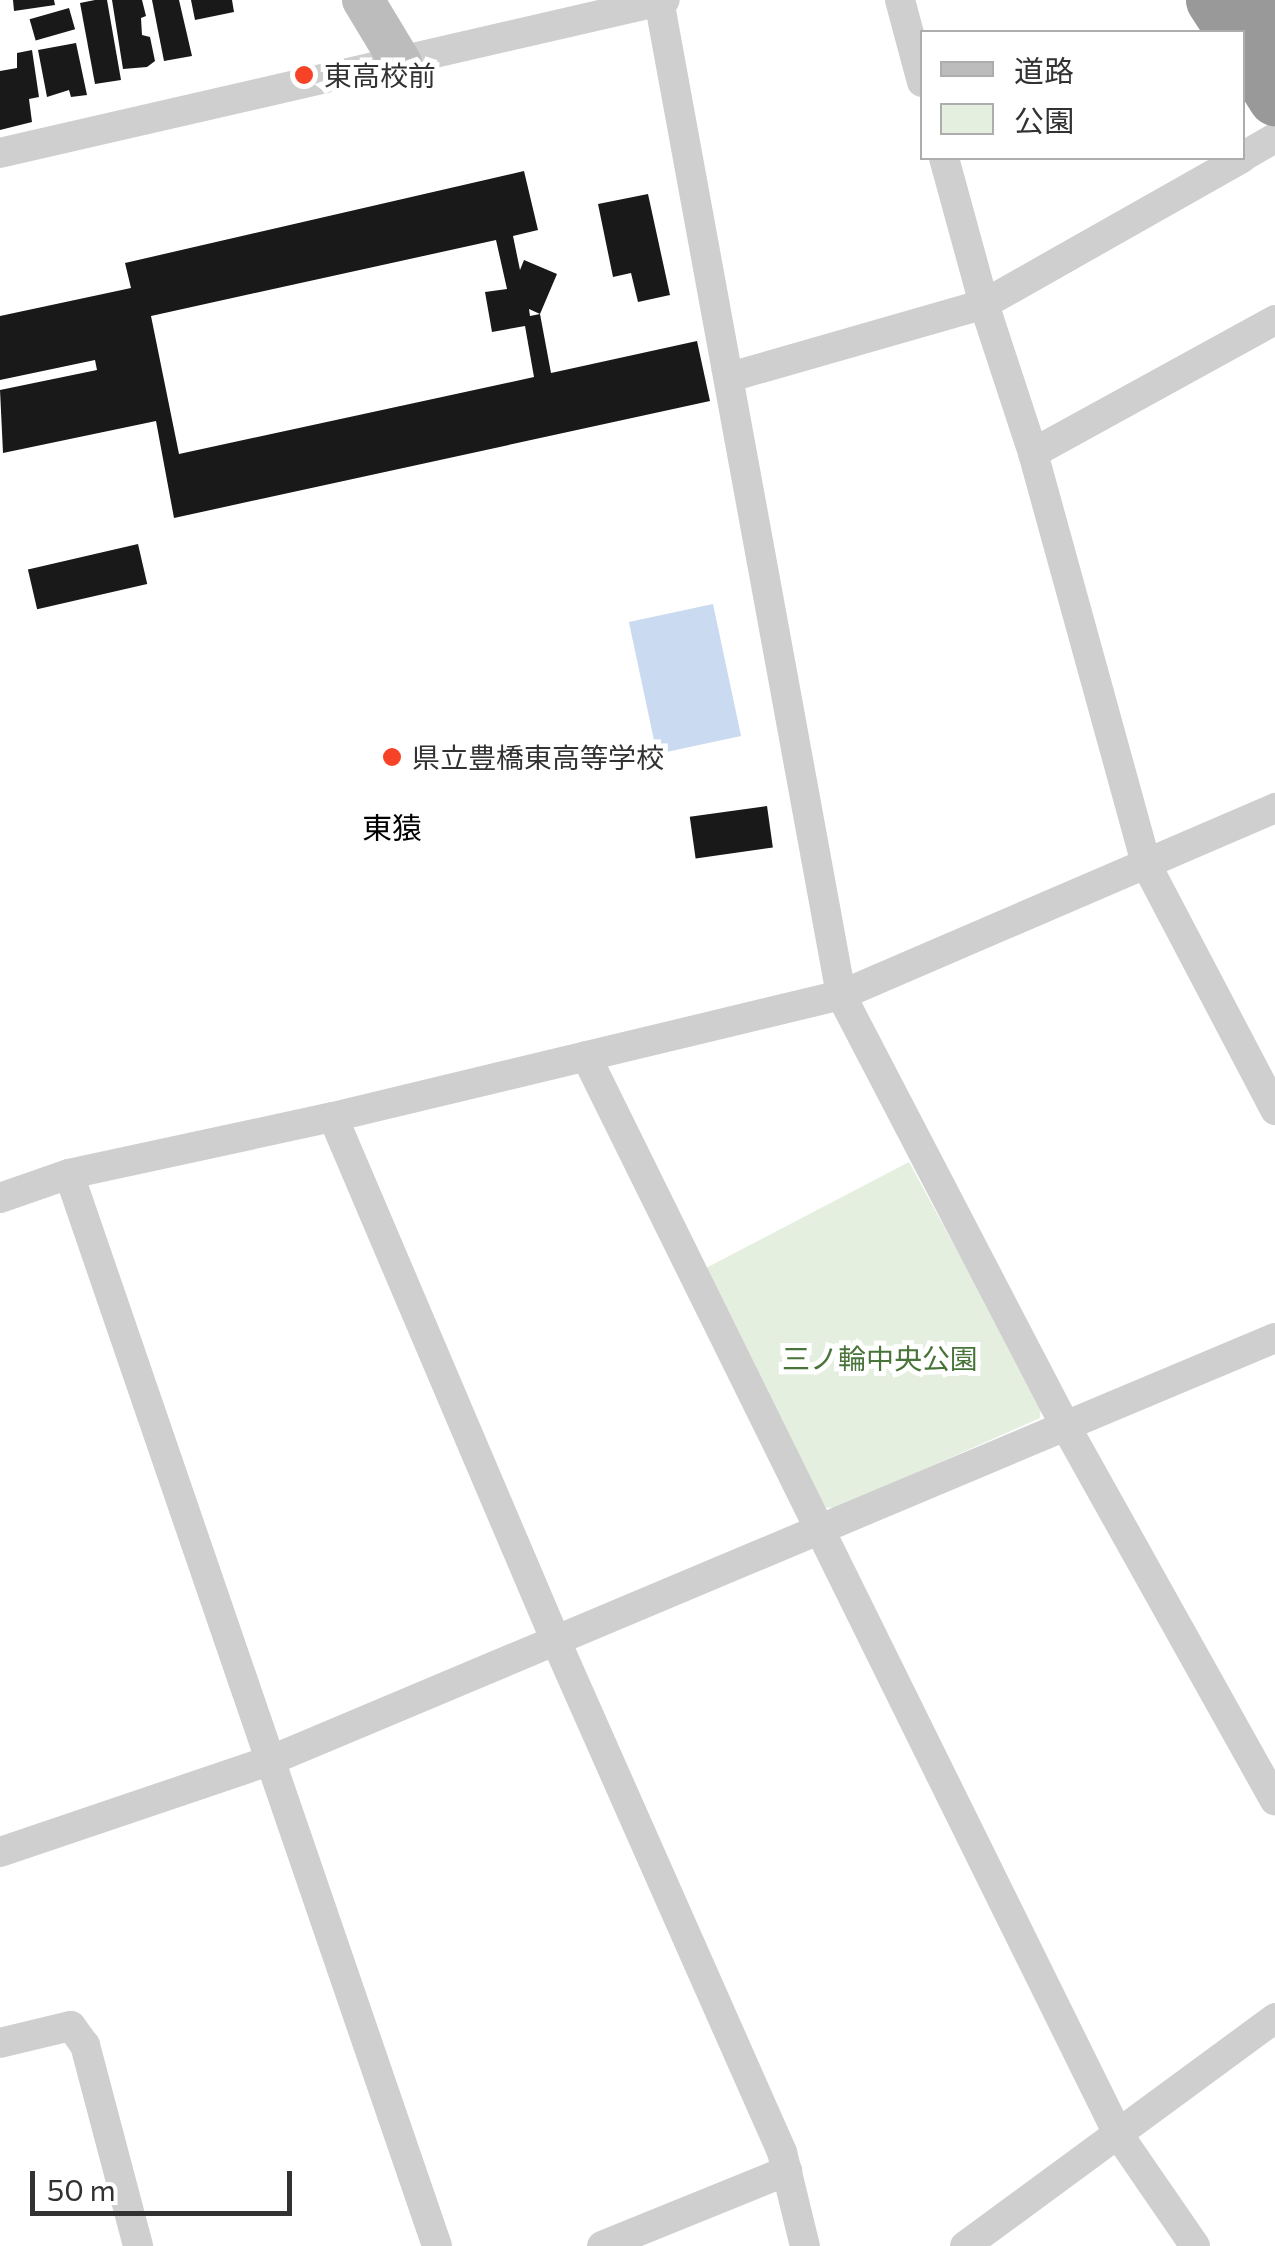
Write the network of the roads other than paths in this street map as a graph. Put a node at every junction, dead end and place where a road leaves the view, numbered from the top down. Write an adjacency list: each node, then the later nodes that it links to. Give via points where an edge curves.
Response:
1 (364, 0): 9 (street)
2 (900, 0): 10 (street)
3 (1213, 0): 7 (highway)
4 (1259, 0): 6 (highway)
5 (661, 1): 9 (street); 19 (street)
6 (1275, 26)
7 (1233, 30)
8 (1245, 51): 11 (highway)
9 (401, 63): 13 (street)
10 (920, 75)
11 (1275, 98)
12 (1275, 138): 14 (street)
13 (0, 153)
14 (1245, 155)
15 (945, 160): 17 (street)
16 (1237, 160): 17 (street)
17 (984, 304): 19 (street); 20 (street)
18 (1275, 320): 20 (street)
19 (730, 377): 23 (street)
20 (1034, 453): 22 (street)
21 (1275, 808): 22 (street)
22 (1146, 864): 23 (street); 25 (street)
23 (841, 995): 24 (street); 30 (street)
24 (586, 1056): 26 (street); 31 (street)
25 (1275, 1110)
26 (333, 1118): 27 (street); 32 (street)
27 (69, 1174): 28 (street); 33 (street)
28 (0, 1198)
29 (1275, 1338): 30 (street)
30 (1065, 1425): 31 (street); 34 (street)
31 (818, 1528): 32 (street); 38 (street)
32 (556, 1641): 33 (street); 39 (street)
33 (268, 1761): 35 (street); 41 (street)
34 (1275, 1800)
35 (0, 1852)
36 (1275, 2018): 38 (street)
37 (0, 2043): 40 (street, via 71,2026 85,2045)
38 (1118, 2134): 44 (street); 45 (street)
39 (787, 2170): 42 (street); 43 (street)
40 (138, 2246)
41 (437, 2246)
42 (602, 2246)
43 (804, 2246)
44 (964, 2246)
45 (1195, 2246)

